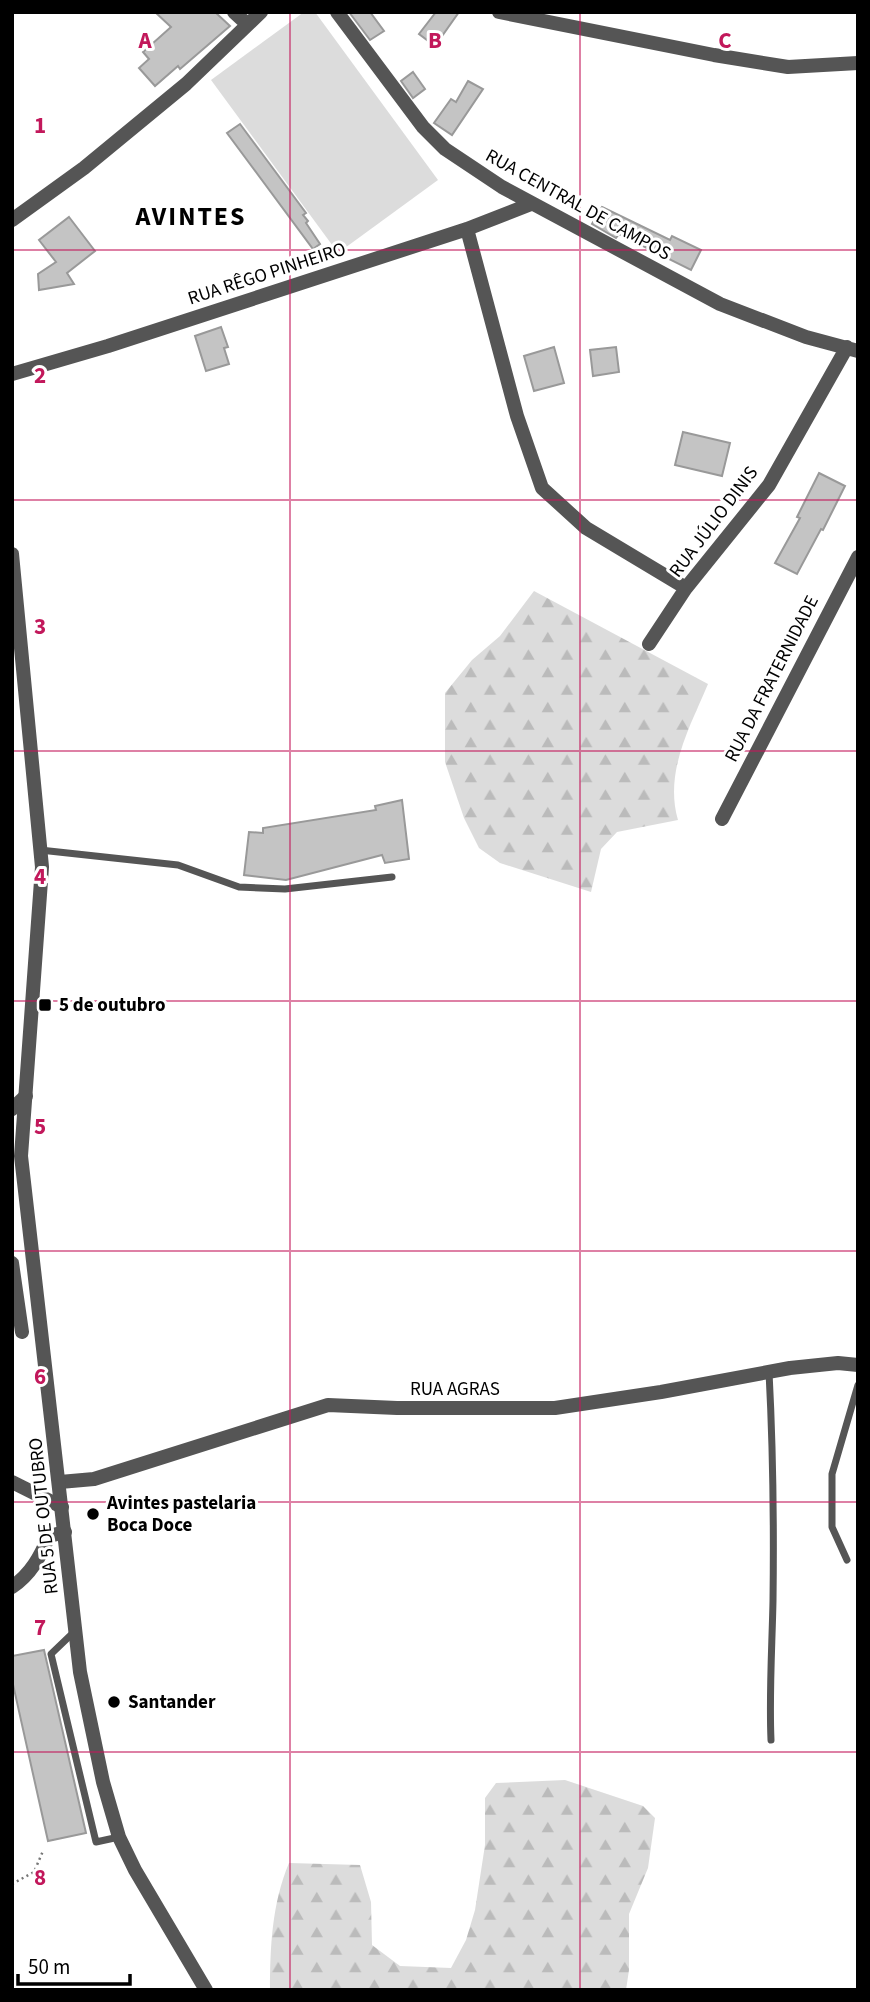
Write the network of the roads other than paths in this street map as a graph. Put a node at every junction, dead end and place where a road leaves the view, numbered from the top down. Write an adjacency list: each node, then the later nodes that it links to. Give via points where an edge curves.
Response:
1 (234, 12): 5 (street)
2 (261, 12): 5 (street)
3 (337, 12): 7 (street, RUA CENTRAL DE CAMPOS, via 423,128 445,149)
4 (499, 12): 6 (street, via 788,67)
5 (247, 24): 8 (street, via 176,92)
6 (858, 64)
7 (531, 204): 9 (street, RUA RÊGO PINHEIRO); 10 (street, RUA CENTRAL DE CAMPOS, via 720,304)
8 (12, 220)
9 (467, 229): 11 (street, RUA RÊGO PINHEIRO); 14 (street, via 517,416 542,488 586,528)
10 (852, 349): 14 (street, RUA JÚLIO DINIS, via 769,485)
11 (12, 374)
12 (12, 554): 17 (street, RUA 5 DE OUTUBRO)
13 (858, 557): 16 (street, RUA DA FRATERNIDADE)
14 (686, 588): 15 (street, RUA JÚLIO DINIS)
15 (649, 644)
16 (722, 819)
17 (40, 850): 18 (lane, via 178,865 239,887 285,889); 19 (street, RUA 5 DE OUTUBRO)
18 (392, 877)
19 (26, 1096): 20 (street); 22 (street, RUA 5 DE OUTUBRO, via 21,1156)
20 (12, 1110)
21 (12, 1264): 23 (street)
22 (42, 1330): 23 (street); 28 (street, RUA 5 DE OUTUBRO)
23 (17, 1333)
24 (858, 1365): 25 (street, RUA AGRAS, via 838,1363)
25 (769, 1372): 28 (street, RUA AGRAS, via 555,1408 328,1405 94,1479); 34 (lane, via 774,1480)
26 (858, 1385): 31 (lane, via 832,1474 832,1527)
27 (12, 1482): 29 (street)
28 (60, 1482): 29 (street, RUA 5 DE OUTUBRO)
29 (62, 1507): 30 (street, RUA 5 DE OUTUBRO)
30 (65, 1532): 32 (street, via 49,1536 39,1559); 33 (street, RUA 5 DE OUTUBRO)
31 (847, 1560)
32 (12, 1587)
33 (76, 1630): 35 (street, RUA 5 DE OUTUBRO, via 80,1672); 35 (lane, via 51,1654 96,1842)
34 (771, 1740)
35 (119, 1837): 36 (street, RUA 5 DE OUTUBRO)
36 (206, 1990)

